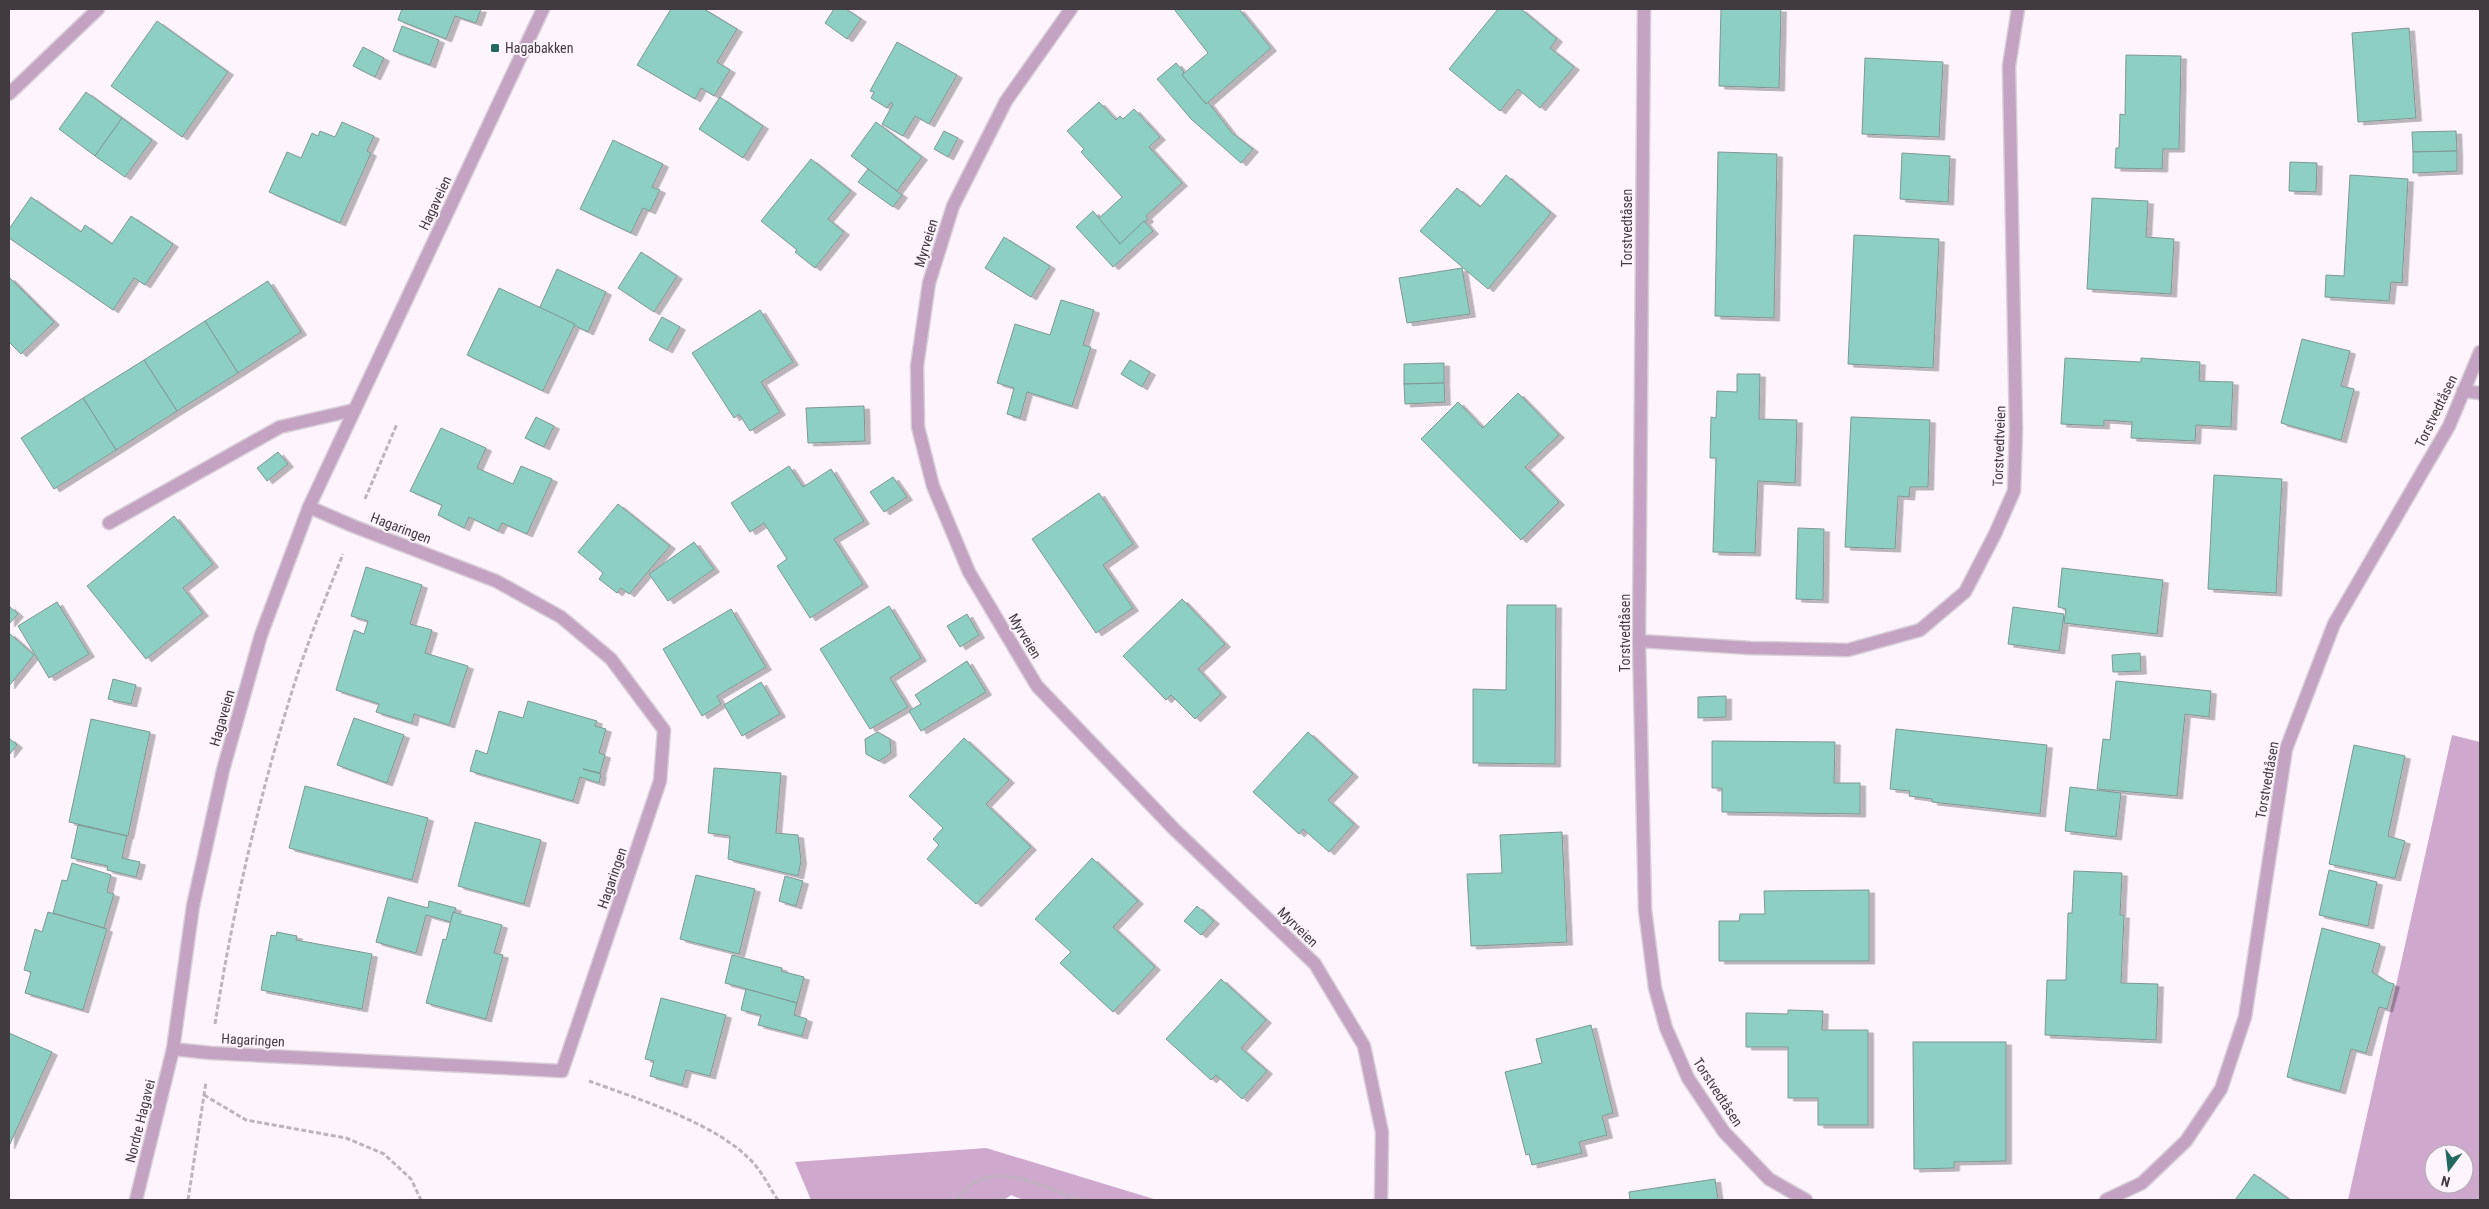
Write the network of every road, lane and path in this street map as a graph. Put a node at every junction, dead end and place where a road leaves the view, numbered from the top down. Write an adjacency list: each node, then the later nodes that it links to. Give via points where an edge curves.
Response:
1 (98, 9): 6 (street)
2 (543, 9): 10 (street, Hagaveien)
3 (1071, 9): 26 (street, Myrveien, via 1006,101 953,206 929,283 917,366 918,428 933,486 969,572 1037,686 1174,829 1315,964 1364,1046 1382,1132)
4 (1644, 9): 15 (street, Torstvedtåsen)
5 (2018, 9): 15 (street, Torstvedtveien, via 2009,66 2016,429 2014,491 1965,592 1920,630 1848,650)
6 (9, 94)
7 (2480, 352): 8 (street, Torstvedtåsen)
8 (2464, 391): 9 (street); 28 (street, Torstvedtåsen, via 2449,426 2334,624 2286,749 2245,1017 2221,1089 2186,1141 2142,1183)
9 (2480, 393)
10 (354, 410): 12 (street, Hagaveien); 13 (street, via 280,427)
11 (397, 424): 14 (path)
12 (309, 507): 14 (street, Hagaringen); 16 (street, Hagaveien, via 261,635 223,770 193,906)
13 (109, 523)
14 (353, 526): 17 (path, via 294,684 264,787 237,904); 18 (street, Hagaringen, via 496,580 561,617 611,659 664,730 660,781)
15 (1639, 641): 27 (street, Torstvedtåsen, via 1645,910 1655,988 1666,1028 1688,1078 1724,1132 1768,1179)
16 (173, 1049): 17 (street, Hagaringen); 20 (street, Nordre Hagavei)
17 (211, 1053): 18 (street, Hagaringen); 19 (path)
18 (562, 1071): 23 (path, via 694,1123 731,1144 755,1165)
19 (204, 1095): 21 (path); 22 (path, via 246,1120 346,1138 384,1154 411,1179)
20 (136, 1200)
21 (188, 1200)
22 (421, 1200)
23 (778, 1200)
24 (958, 1200): 25 (path, via 975,1181 997,1174 1035,1183)
25 (1080, 1200)
26 (1381, 1200)
27 (1806, 1200)
28 (2106, 1200)

